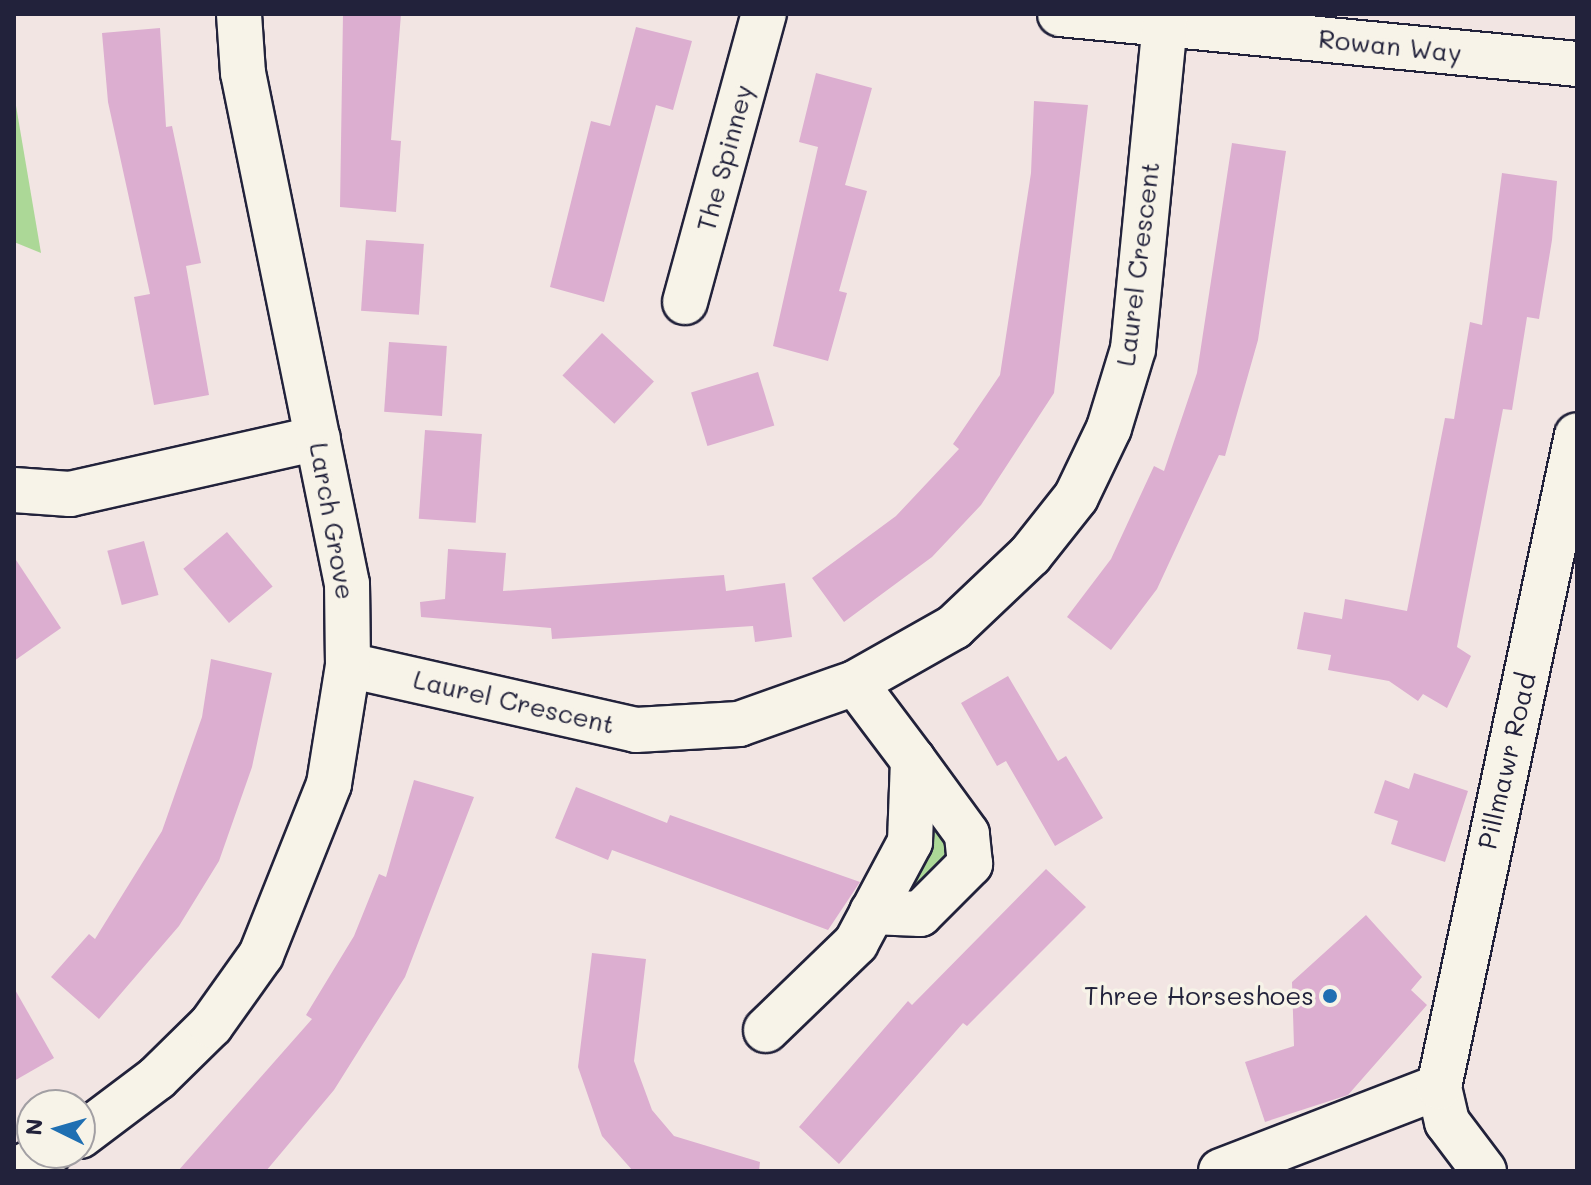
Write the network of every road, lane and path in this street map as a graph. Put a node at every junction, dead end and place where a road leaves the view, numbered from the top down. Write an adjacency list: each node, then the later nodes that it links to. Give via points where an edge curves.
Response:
1 (239, 14): 8 (street, Larch Grove, via 243,73)
2 (764, 14): 6 (street, The Spinney)
3 (1060, 14): 4 (street, Rowan Way)
4 (1165, 24): 5 (street, Rowan Way); 11 (street, Laurel Crescent, via 1133,349 1109,428 1076,497 1030,555 954,627)
5 (1577, 64)
6 (685, 302)
7 (1577, 435): 15 (street, Pillmawr Road)
8 (318, 438): 9 (street, via 70,494); 10 (street, Larch Grove, via 347,584)
9 (14, 490)
10 (348, 665): 11 (street, Laurel Crescent, via 636,730 739,724); 16 (street, Larch Grove, via 329,784 261,955 211,1025)
11 (855, 683): 12 (street)
12 (913, 760): 13 (street, via 910,842); 13 (street, via 967,834 970,864 920,914)
13 (872, 912): 14 (street, via 856,943)
14 (766, 1030)
15 (1439, 1087): 17 (street); 18 (street, Pillmawr Road, via 1447,1122)
16 (96, 1123)
17 (1221, 1171)
18 (1484, 1171)

